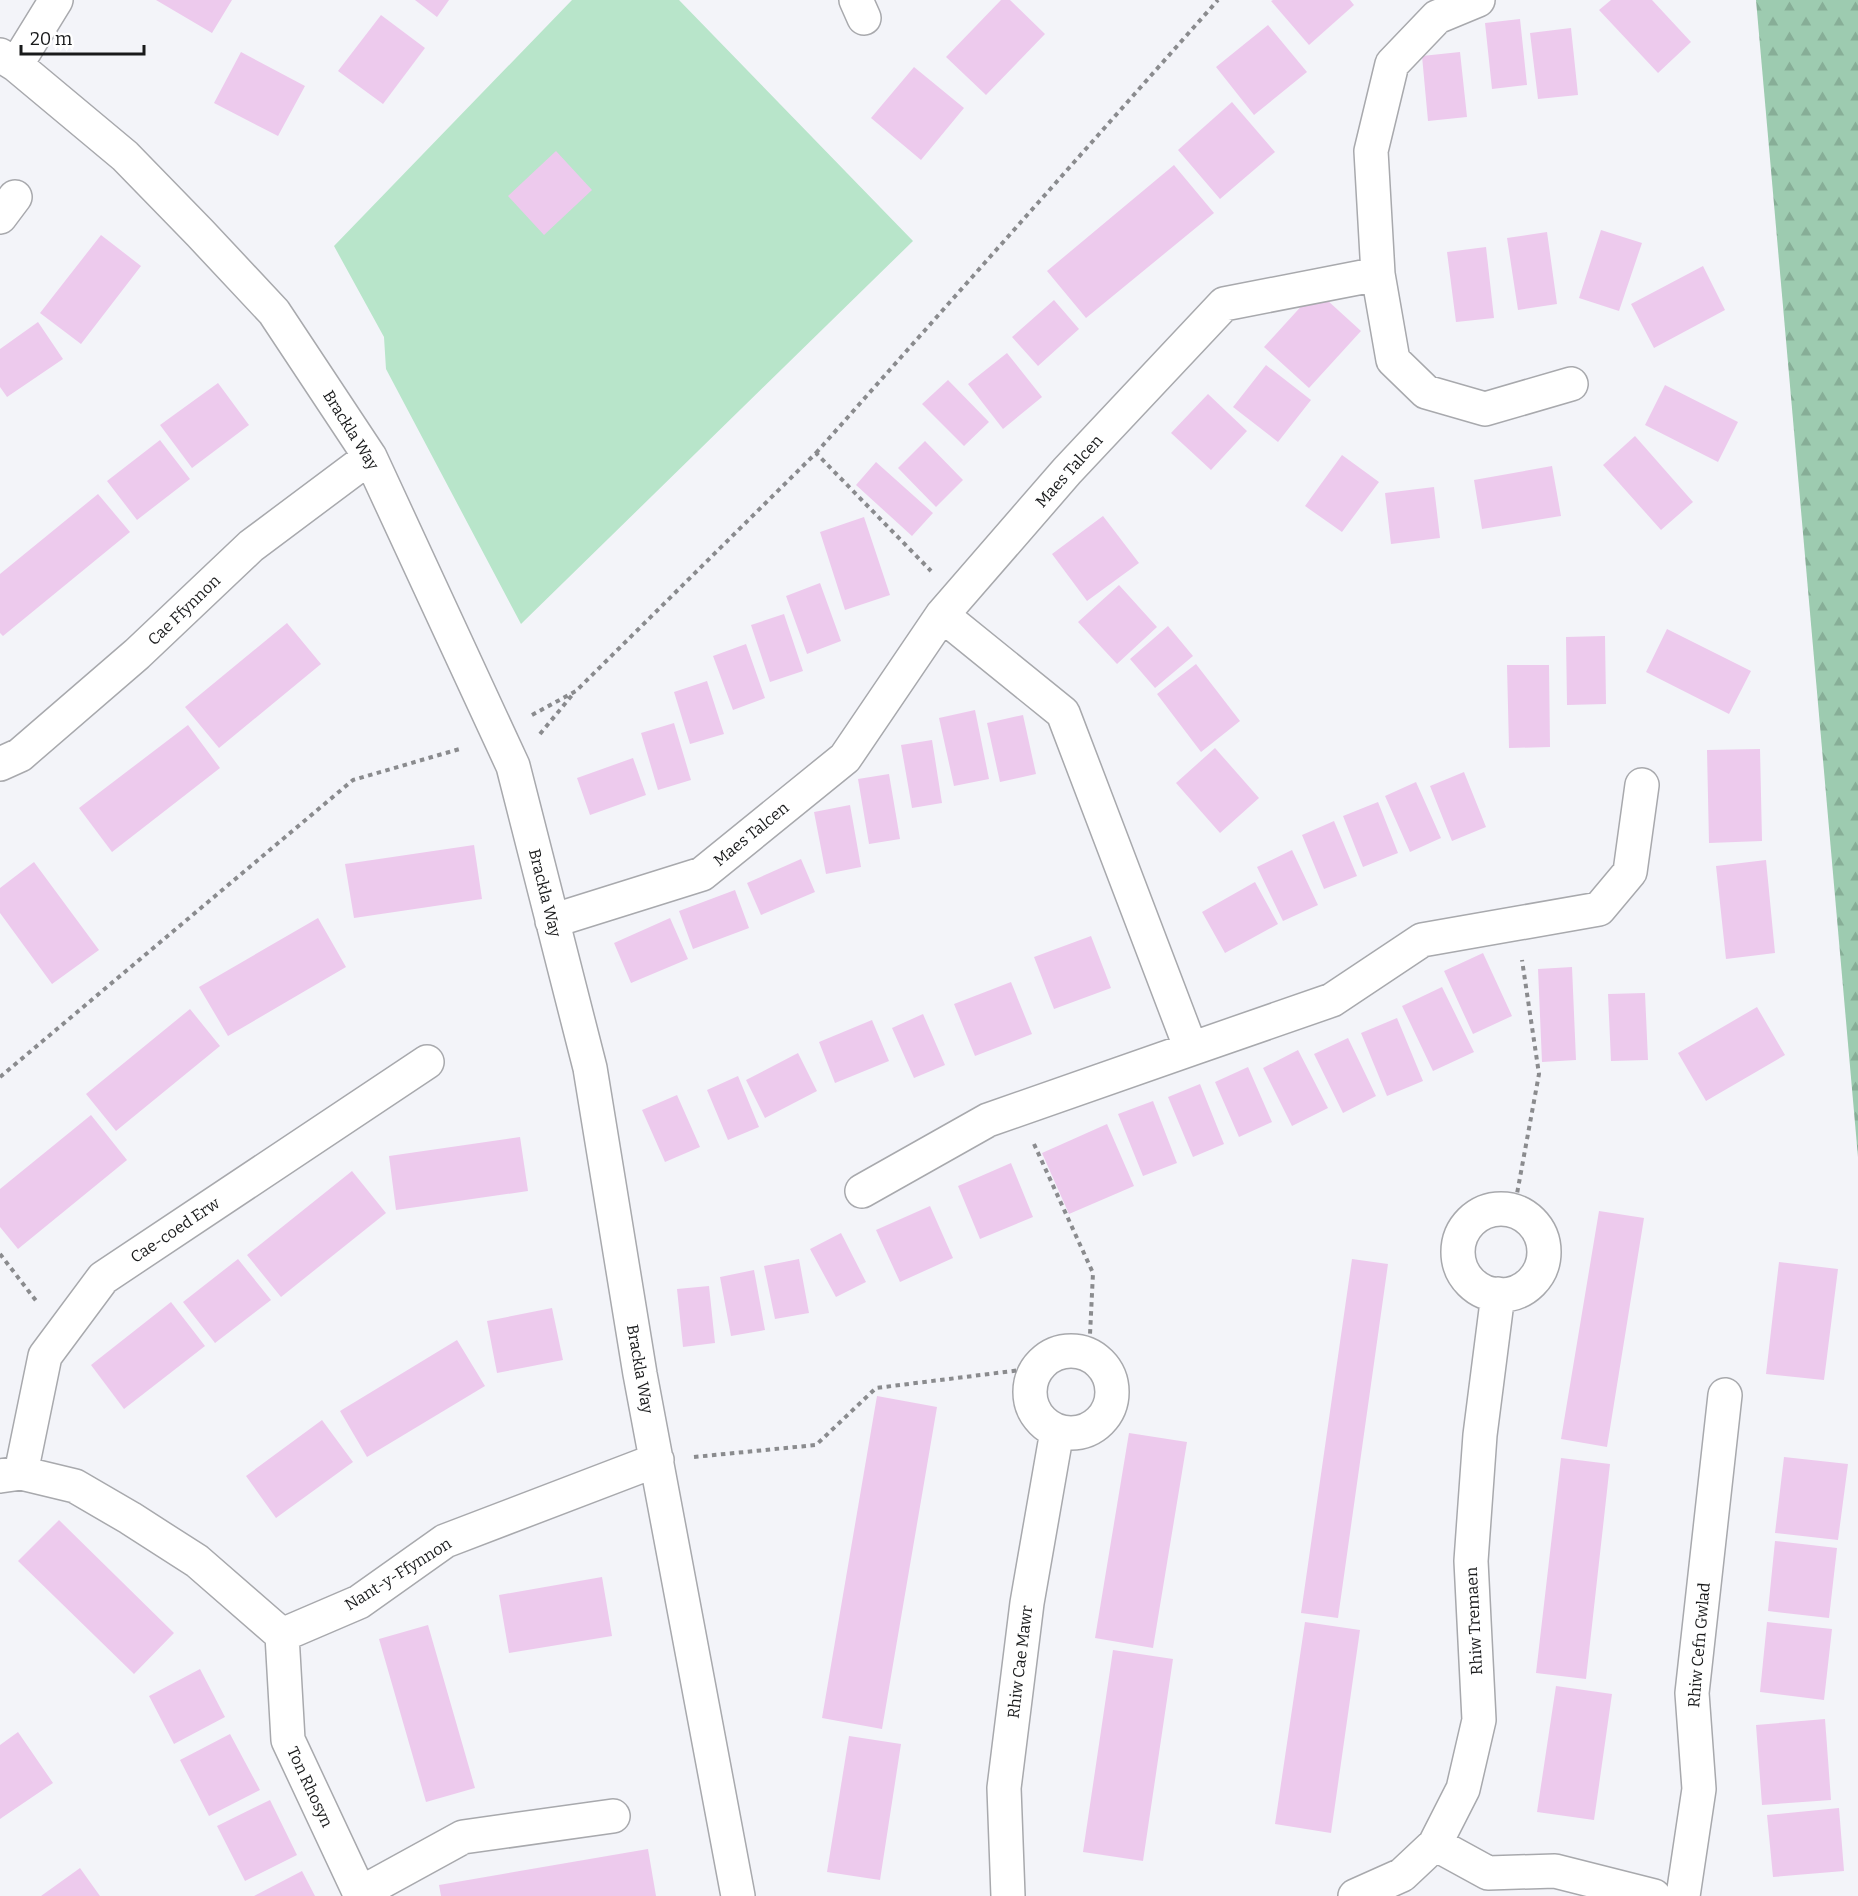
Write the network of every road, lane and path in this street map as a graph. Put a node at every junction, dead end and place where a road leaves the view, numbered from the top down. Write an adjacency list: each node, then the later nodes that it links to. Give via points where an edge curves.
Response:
1 (56, 0): 4 (street)
2 (1218, 0): 7 (path)
3 (1478, 0): 5 (street, via 1437,17 1392,64 1371,151)
4 (8, 60): 8 (street, Brackla Way, via 125,156 274,312)
5 (1378, 274): 6 (street, via 1394,360 1426,392 1485,409); 9 (street, Maes Talcen, via 1224,304 1067,471)
6 (1571, 384)
7 (816, 453): 9 (path); 10 (path)
8 (370, 457): 13 (street, Cae Ffynnon, via 251,546 137,654 20,755); 14 (street, Brackla Way)
9 (950, 606): 16 (street, Maes Talcen, via 845,758 702,874); 18 (street, via 1063,713)
10 (576, 691): 11 (path); 14 (path)
11 (530, 716)
12 (470, 746): 20 (path, via 353,780)
13 (0, 764)
14 (513, 766): 16 (street, Brackla Way)
15 (1642, 785): 17 (street, via 1630,872 1599,909)
16 (552, 921): 31 (street, Brackla Way, via 590,1068)
17 (1516, 923): 18 (street, via 1422,940 1332,1000); 23 (path, via 1539,1074)
18 (1191, 1049): 21 (street)
19 (427, 1062): 26 (street, Cae-coed Erw, via 103,1278)
20 (0, 1077)
21 (1018, 1110): 22 (street, via 988,1120); 27 (path, via 1093,1273)
22 (862, 1191)
23 (1514, 1210): 25 (street, via 1536,1227 1544,1255 1540,1269 1526,1287); 25 (street, via 1492,1210 1472,1220 1459,1246 1459,1261 1471,1282)
24 (0, 1254): 26 (path)
25 (1498, 1294): 35 (street, Rhiw Tremaen, via 1480,1435 1471,1561 1479,1720 1463,1789)
26 (62, 1334): 32 (street, Cae-coed Erw, via 45,1356)
27 (1089, 1355): 28 (street, via 1060,1352); 30 (street, via 1106,1371 1111,1384 1107,1412 1090,1429 1077,1433)
28 (1037, 1368): 30 (street, via 1030,1395 1032,1405 1038,1417); 31 (path, via 876,1388 816,1445)
29 (1725, 1395): 41 (street, Rhiw Cefn Gwlad, via 1692,1693 1699,1789)
30 (1057, 1431): 38 (street, Rhiw Cae Mawr, via 1027,1603 1004,1788)
31 (657, 1460): 33 (street, Nant-y-Ffynnon, via 444,1541 359,1602); 37 (street, Brackla Way)
32 (10, 1474): 33 (street, via 75,1486 130,1518 197,1560)
33 (282, 1635): 36 (street, Ton Rhosyn, via 288,1740)
34 (613, 1816): 36 (street, via 463,1837)
35 (1435, 1844): 39 (street, Rhiw Tremaen, via 1401,1875); 40 (street, via 1488,1873 1555,1871)
36 (360, 1895)
37 (738, 1896)
38 (1008, 1896)
39 (1355, 1896)
40 (1654, 1896)
41 (1683, 1896)

